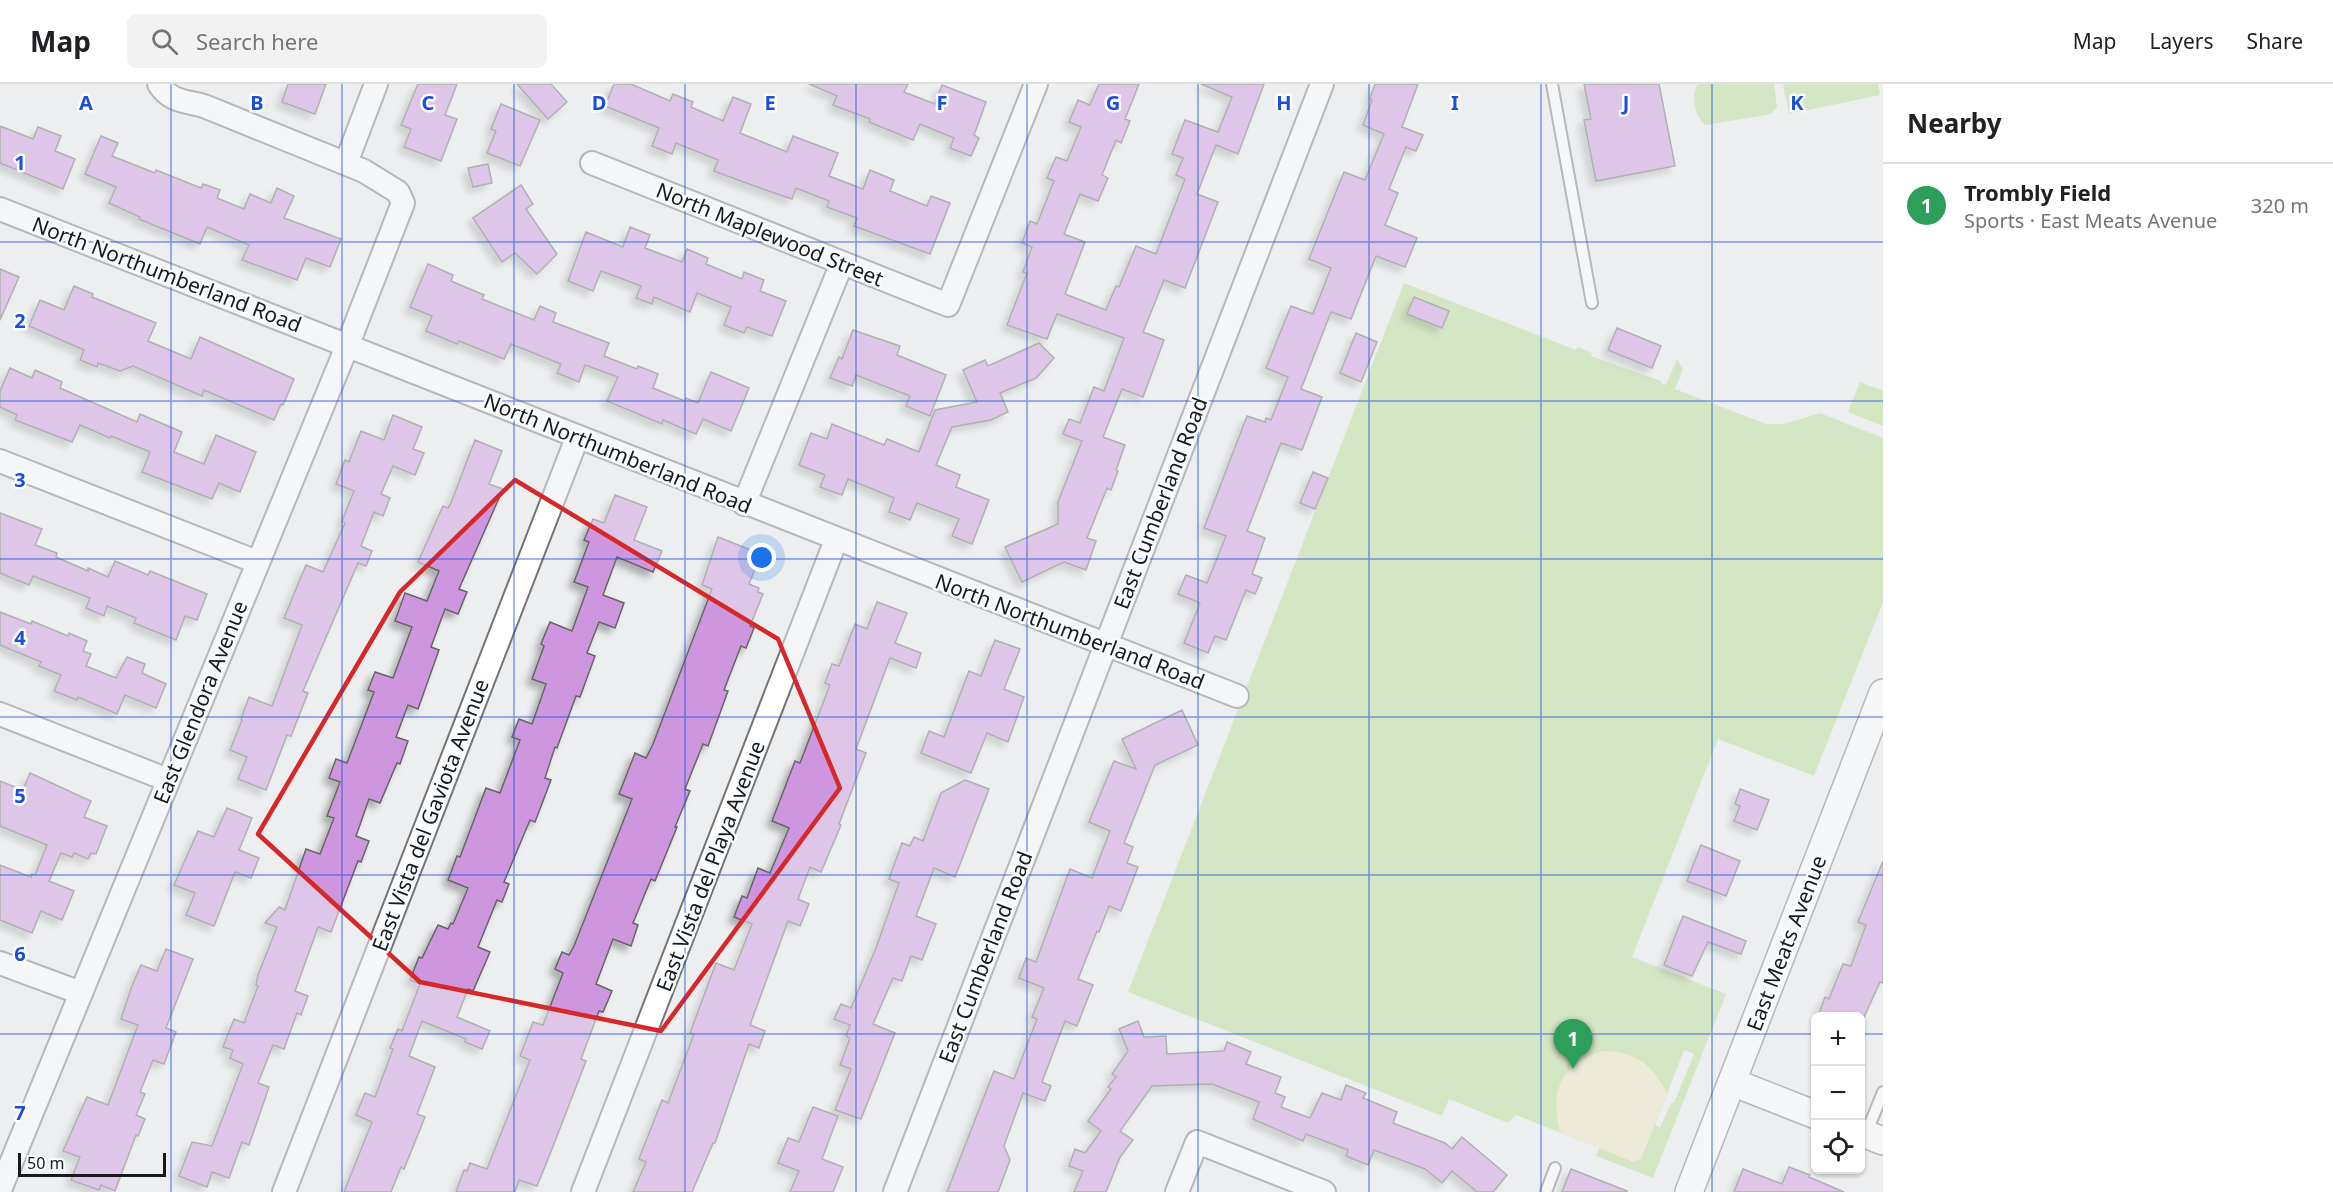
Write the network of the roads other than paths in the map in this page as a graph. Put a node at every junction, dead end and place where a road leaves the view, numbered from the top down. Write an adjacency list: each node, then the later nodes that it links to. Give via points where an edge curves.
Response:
1 (159, 84): 6 (street, via 165,93 180,101 204,106)
2 (376, 84): 6 (street)
3 (1036, 84): 9 (street, North Maplewood Street, via 948,305)
4 (1322, 84): 17 (street, East Cumberland Road)
5 (1552, 84): 10 (lane)
6 (346, 163): 11 (street, East Glendora Avenue, via 398,192 403,203)
7 (592, 163): 9 (street, North Maplewood Street)
8 (0, 209): 11 (street, North Northumberland Road)
9 (842, 263): 14 (street)
10 (1592, 303)
11 (348, 344): 12 (street, North Northumberland Road); 16 (street, East Glendora Avenue)
12 (577, 438): 14 (street, North Northumberland Road); 30 (street, East Vista del Gaviota Avenue)
13 (0, 461): 16 (street)
14 (744, 504): 15 (street, North Northumberland Road)
15 (837, 540): 17 (street, North Northumberland Road); 31 (street, East Vista del Playa Avenue)
16 (257, 562): 21 (street, East Glendora Avenue)
17 (1105, 645): 19 (street, North Northumberland Road); 32 (street, East Cumberland Road)
18 (1883, 693): 24 (street, East Meats Avenue)
19 (1237, 696)
20 (0, 714): 21 (street)
21 (168, 780): 23 (street, East Glendora Avenue)
22 (0, 963): 23 (street)
23 (81, 993): 29 (street, East Glendora Avenue)
24 (1732, 1082): 26 (street); 36 (street, East Meats Avenue)
25 (1883, 1092): 27 (lane)
26 (1811, 1113)
27 (1870, 1136)
28 (1555, 1168): 35 (lane)
29 (0, 1190)
30 (284, 1192)
31 (583, 1192)
32 (895, 1192)
33 (1177, 1192): 34 (street, via 1197,1142)
34 (1324, 1192)
35 (1546, 1192)
36 (1689, 1192)

